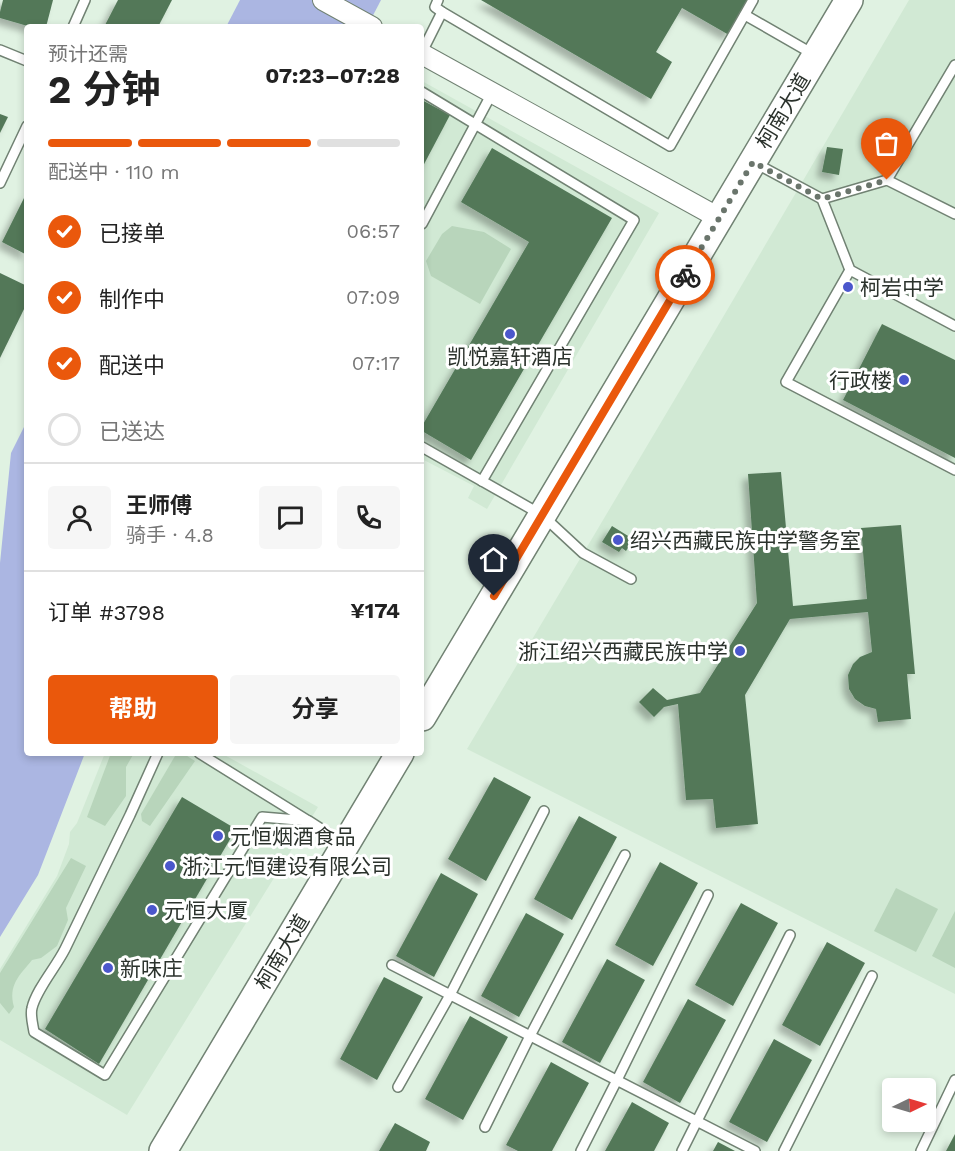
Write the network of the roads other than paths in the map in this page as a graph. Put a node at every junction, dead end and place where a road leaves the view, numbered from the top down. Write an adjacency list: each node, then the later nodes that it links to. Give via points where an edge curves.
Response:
1 (85, 0): 8 (lane)
2 (323, 0): 9 (street)
3 (438, 0): 6 (lane, via 435,7)
4 (753, 0): 7 (lane)
5 (849, 0): 13 (main road, 柯南大道)
6 (442, 12): 7 (lane, via 670,146); 10 (lane)
7 (745, 15): 13 (lane)
8 (74, 24)
9 (367, 24)
10 (424, 49)
11 (0, 50): 14 (lane)
12 (424, 54): 17 (street)
13 (816, 56): 20 (main road, 柯南大道)
14 (24, 60)
15 (955, 64): 21 (lane)
16 (424, 93): 18 (lane)
17 (492, 93): 18 (lane); 25 (street)
18 (476, 125): 26 (lane); 31 (lane, via 634,220)
19 (24, 132): 22 (lane)
20 (753, 162): 23 (lane); 25 (main road, 柯南大道)
21 (887, 180): 23 (lane); 24 (lane)
22 (0, 183)
23 (822, 199): 27 (lane)
24 (955, 214)
25 (719, 218): 32 (main road, 柯南大道)
26 (424, 220)
27 (850, 270): 28 (lane); 30 (lane, via 786,382)
28 (955, 326)
29 (424, 448): 31 (lane)
30 (955, 470)
31 (482, 481): 32 (lane)
32 (542, 515): 33 (lane, via 583,553); 34 (main road, 柯南大道)
33 (631, 579)
34 (424, 714)
35 (157, 756): 39 (lane, via 65,949 32,1009 34,1032 105,1074 262,817)
36 (204, 756): 39 (lane)
37 (398, 756): 40 (main road, 柯南大道)
38 (544, 811): 46 (lane)
39 (309, 821): 40 (lane)
40 (346, 844): 53 (main road, 柯南大道)
41 (625, 855): 47 (lane)
42 (708, 895): 48 (lane)
43 (790, 935): 51 (lane)
44 (392, 965): 46 (lane)
45 (872, 976): 57 (lane)
46 (450, 995): 47 (lane); 50 (lane)
47 (530, 1036): 48 (lane); 52 (lane)
48 (617, 1080): 51 (lane); 54 (lane)
49 (955, 1080): 58 (lane)
50 (398, 1087)
51 (697, 1121): 55 (lane); 56 (lane)
52 (485, 1127)
53 (168, 1148)
54 (581, 1151)
55 (682, 1151)
56 (755, 1151)
57 (784, 1151)
58 (921, 1151)

